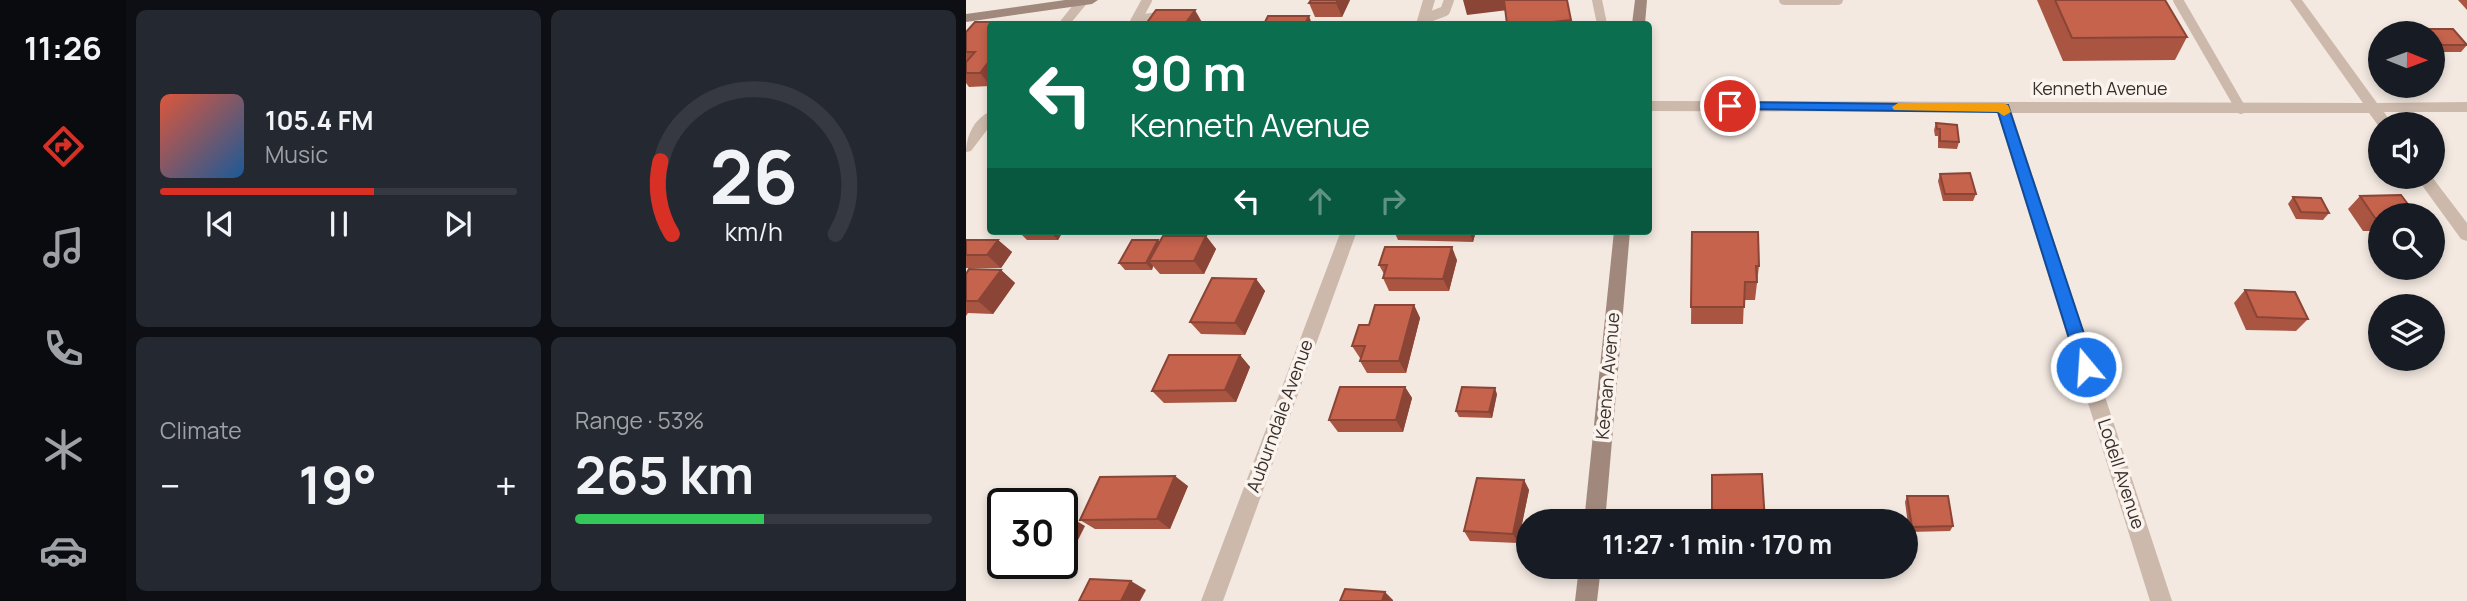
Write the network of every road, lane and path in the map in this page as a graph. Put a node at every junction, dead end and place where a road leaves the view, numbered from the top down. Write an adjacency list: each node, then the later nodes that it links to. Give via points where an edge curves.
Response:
1 (1147, 0): 14 (lane)
2 (1429, 0): 16 (street)
3 (1449, 0): 17 (lane, via 1445,11)
4 (1597, 0): 18 (lane)
5 (1641, 0): 19 (street)
6 (1784, 0): 7 (lane)
7 (1838, 0)
8 (2178, 0): 24 (lane)
9 (2296, 0): 23 (street)
10 (1087, 1): 12 (street); 13 (street)
11 (1179, 14): 15 (lane)
12 (966, 18)
13 (1067, 21)
14 (1136, 21)
15 (1141, 21)
16 (1423, 21)
17 (1425, 21)
18 (1601, 21)
19 (1639, 21)
20 (1652, 106): 22 (street, Kenneth Avenue)
21 (2467, 107): 23 (street, Kenneth Avenue)
22 (2003, 108): 24 (street, Kenneth Avenue); 36 (street, Lodell Avenue)
23 (2373, 108): 24 (street, Kenneth Avenue); 25 (street)
24 (2241, 109)
25 (2376, 112)
26 (987, 121): 27 (street)
27 (966, 147)
28 (2433, 189): 31 (street)
29 (1348, 235): 34 (street, Auburndale Avenue)
30 (1622, 235): 32 (street, Keenan Avenue)
31 (2467, 235)
32 (1595, 509)
33 (1589, 579): 35 (street)
34 (1212, 601)
35 (1586, 601)
36 (2161, 601)

